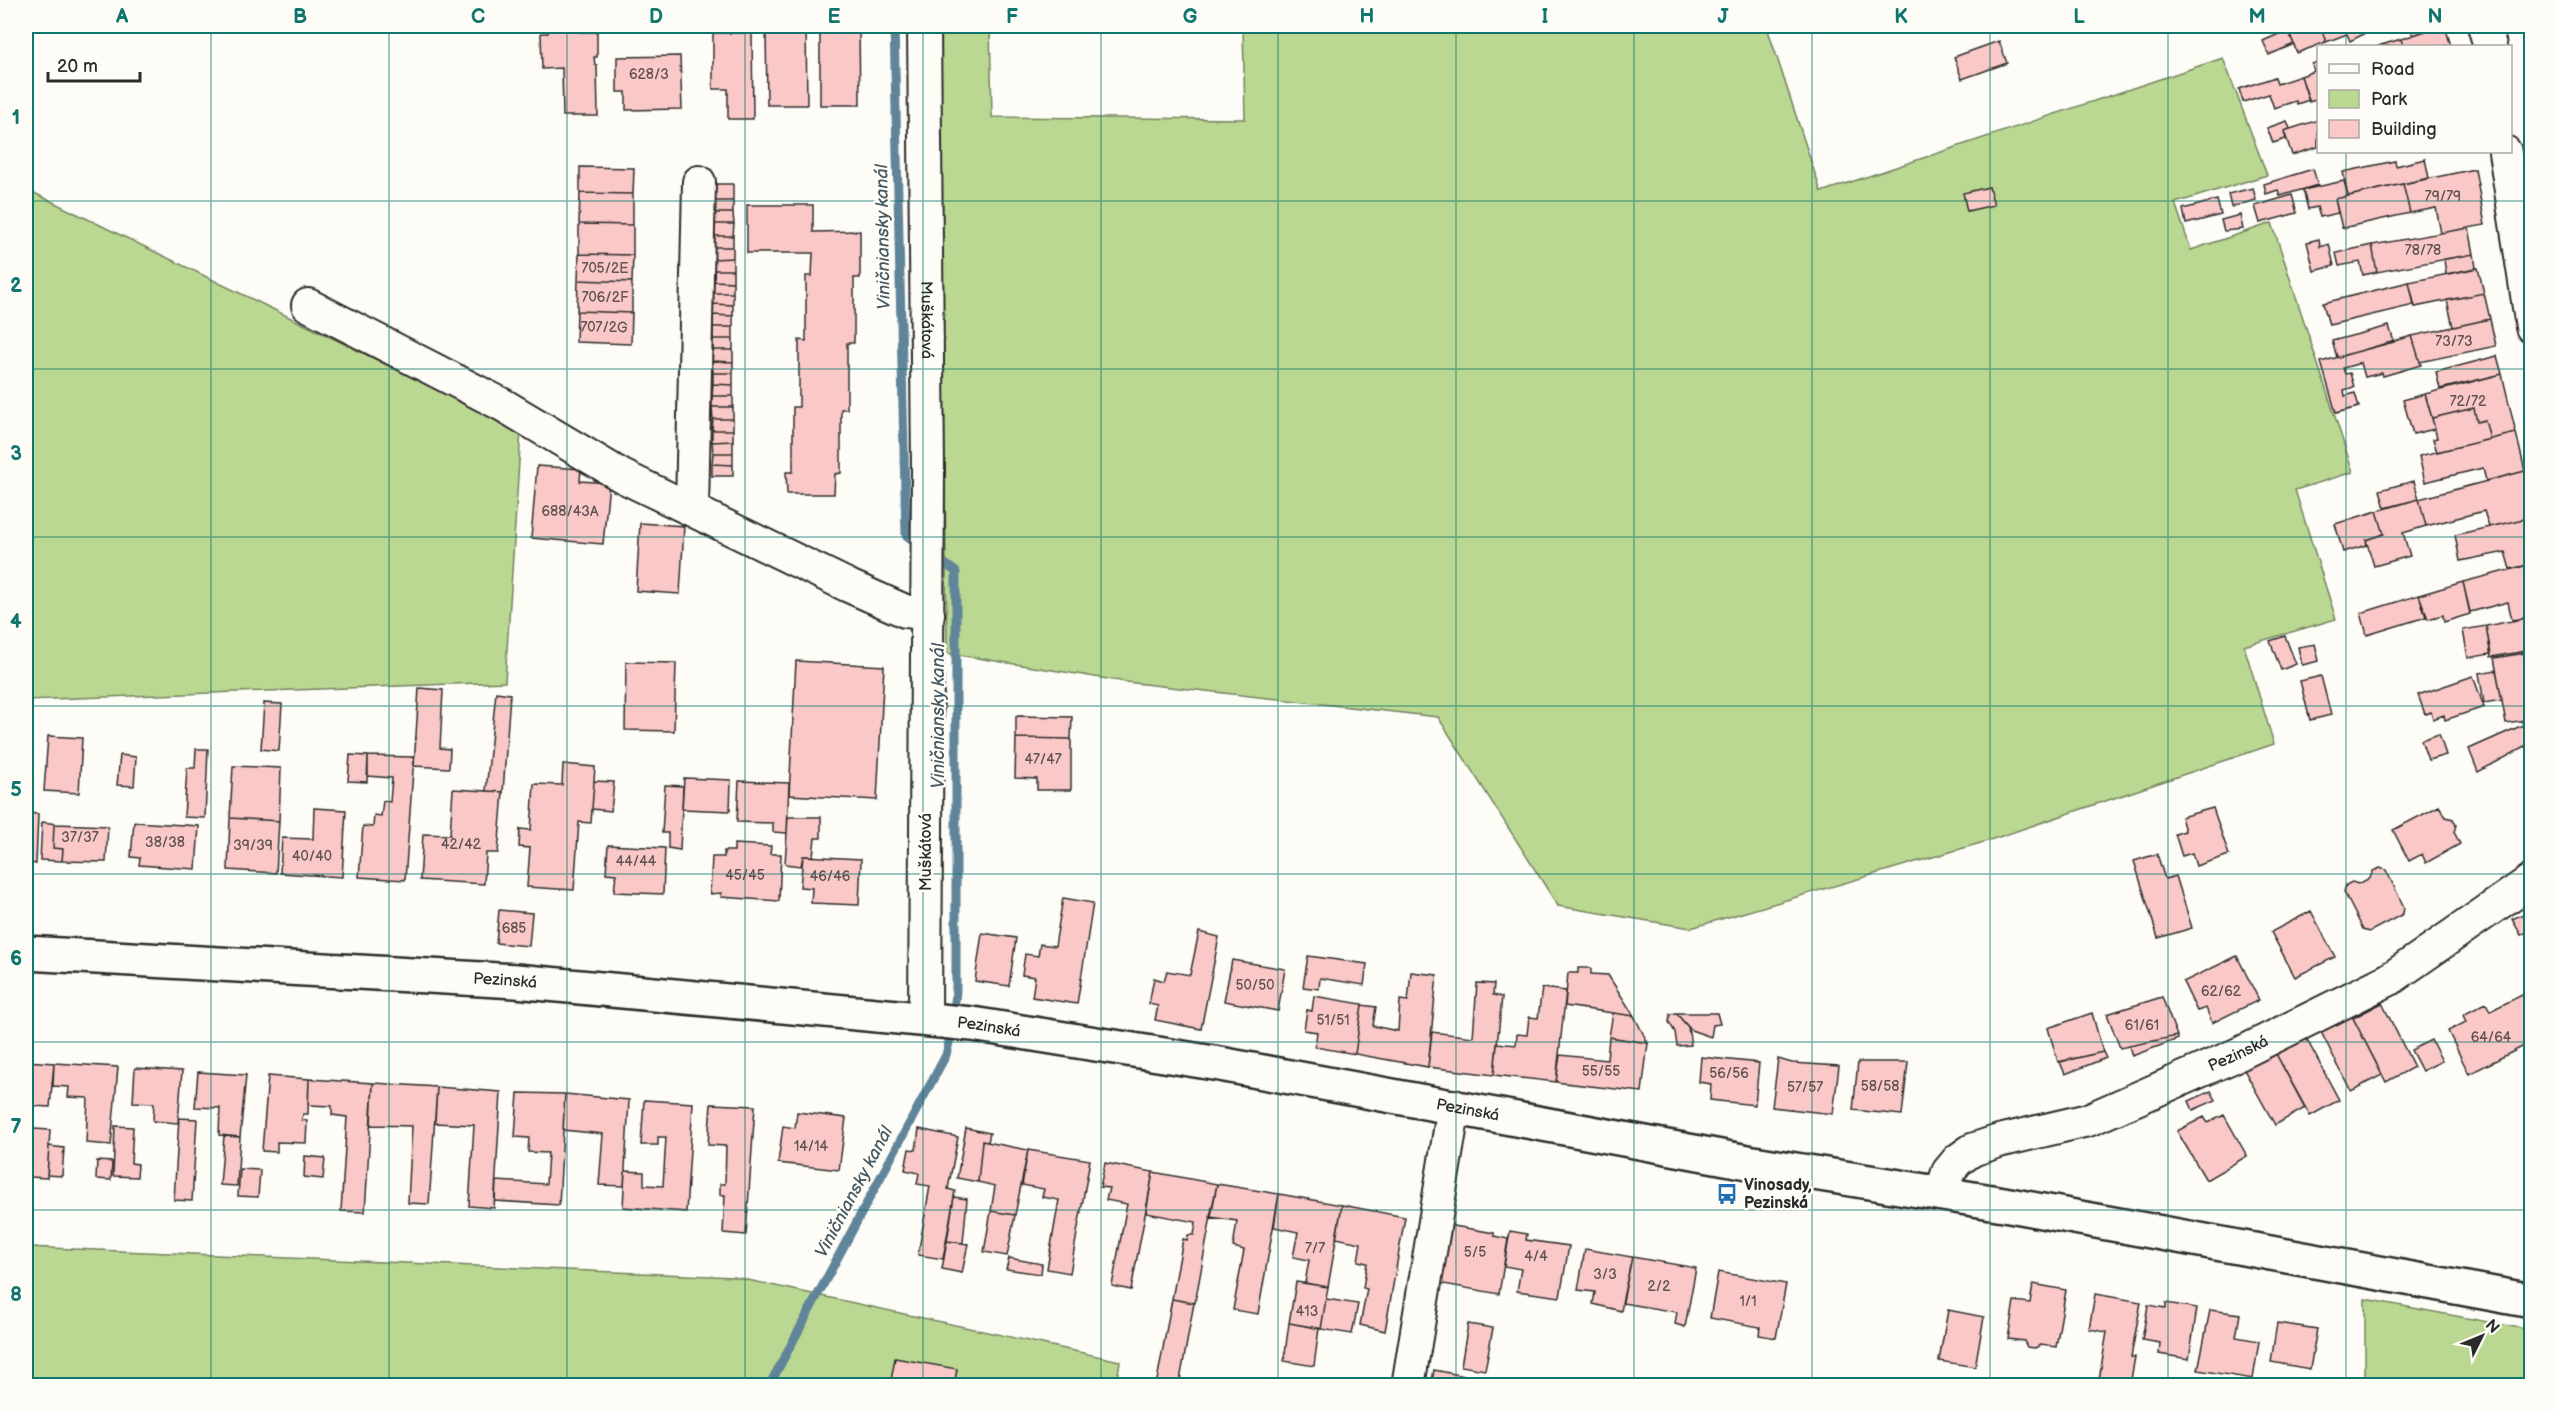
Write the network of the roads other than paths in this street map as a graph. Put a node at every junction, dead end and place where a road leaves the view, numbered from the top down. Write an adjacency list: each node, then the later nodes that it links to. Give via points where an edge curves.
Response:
1 (924, 26): 9 (street, Muškátová)
2 (2484, 26): 3 (street)
3 (2490, 45)
4 (2505, 153): 7 (street)
5 (699, 182): 8 (street)
6 (308, 305): 8 (street, via 503,405 622,476)
7 (2532, 327)
8 (692, 509): 9 (street, via 905,611)
9 (928, 614): 12 (street, Muškátová)
10 (2532, 880): 14 (street, Pezinská, via 2390,979 2241,1053 2088,1120 1972,1150 1948,1172)
11 (26, 953): 12 (main road, Pezinská, via 516,981)
12 (947, 1021): 13 (main road, Pezinská)
13 (1454, 1106): 14 (main road, Pezinská); 16 (street)
14 (1941, 1194): 15 (main road, Pezinská)
15 (2532, 1300)
16 (1408, 1386)

